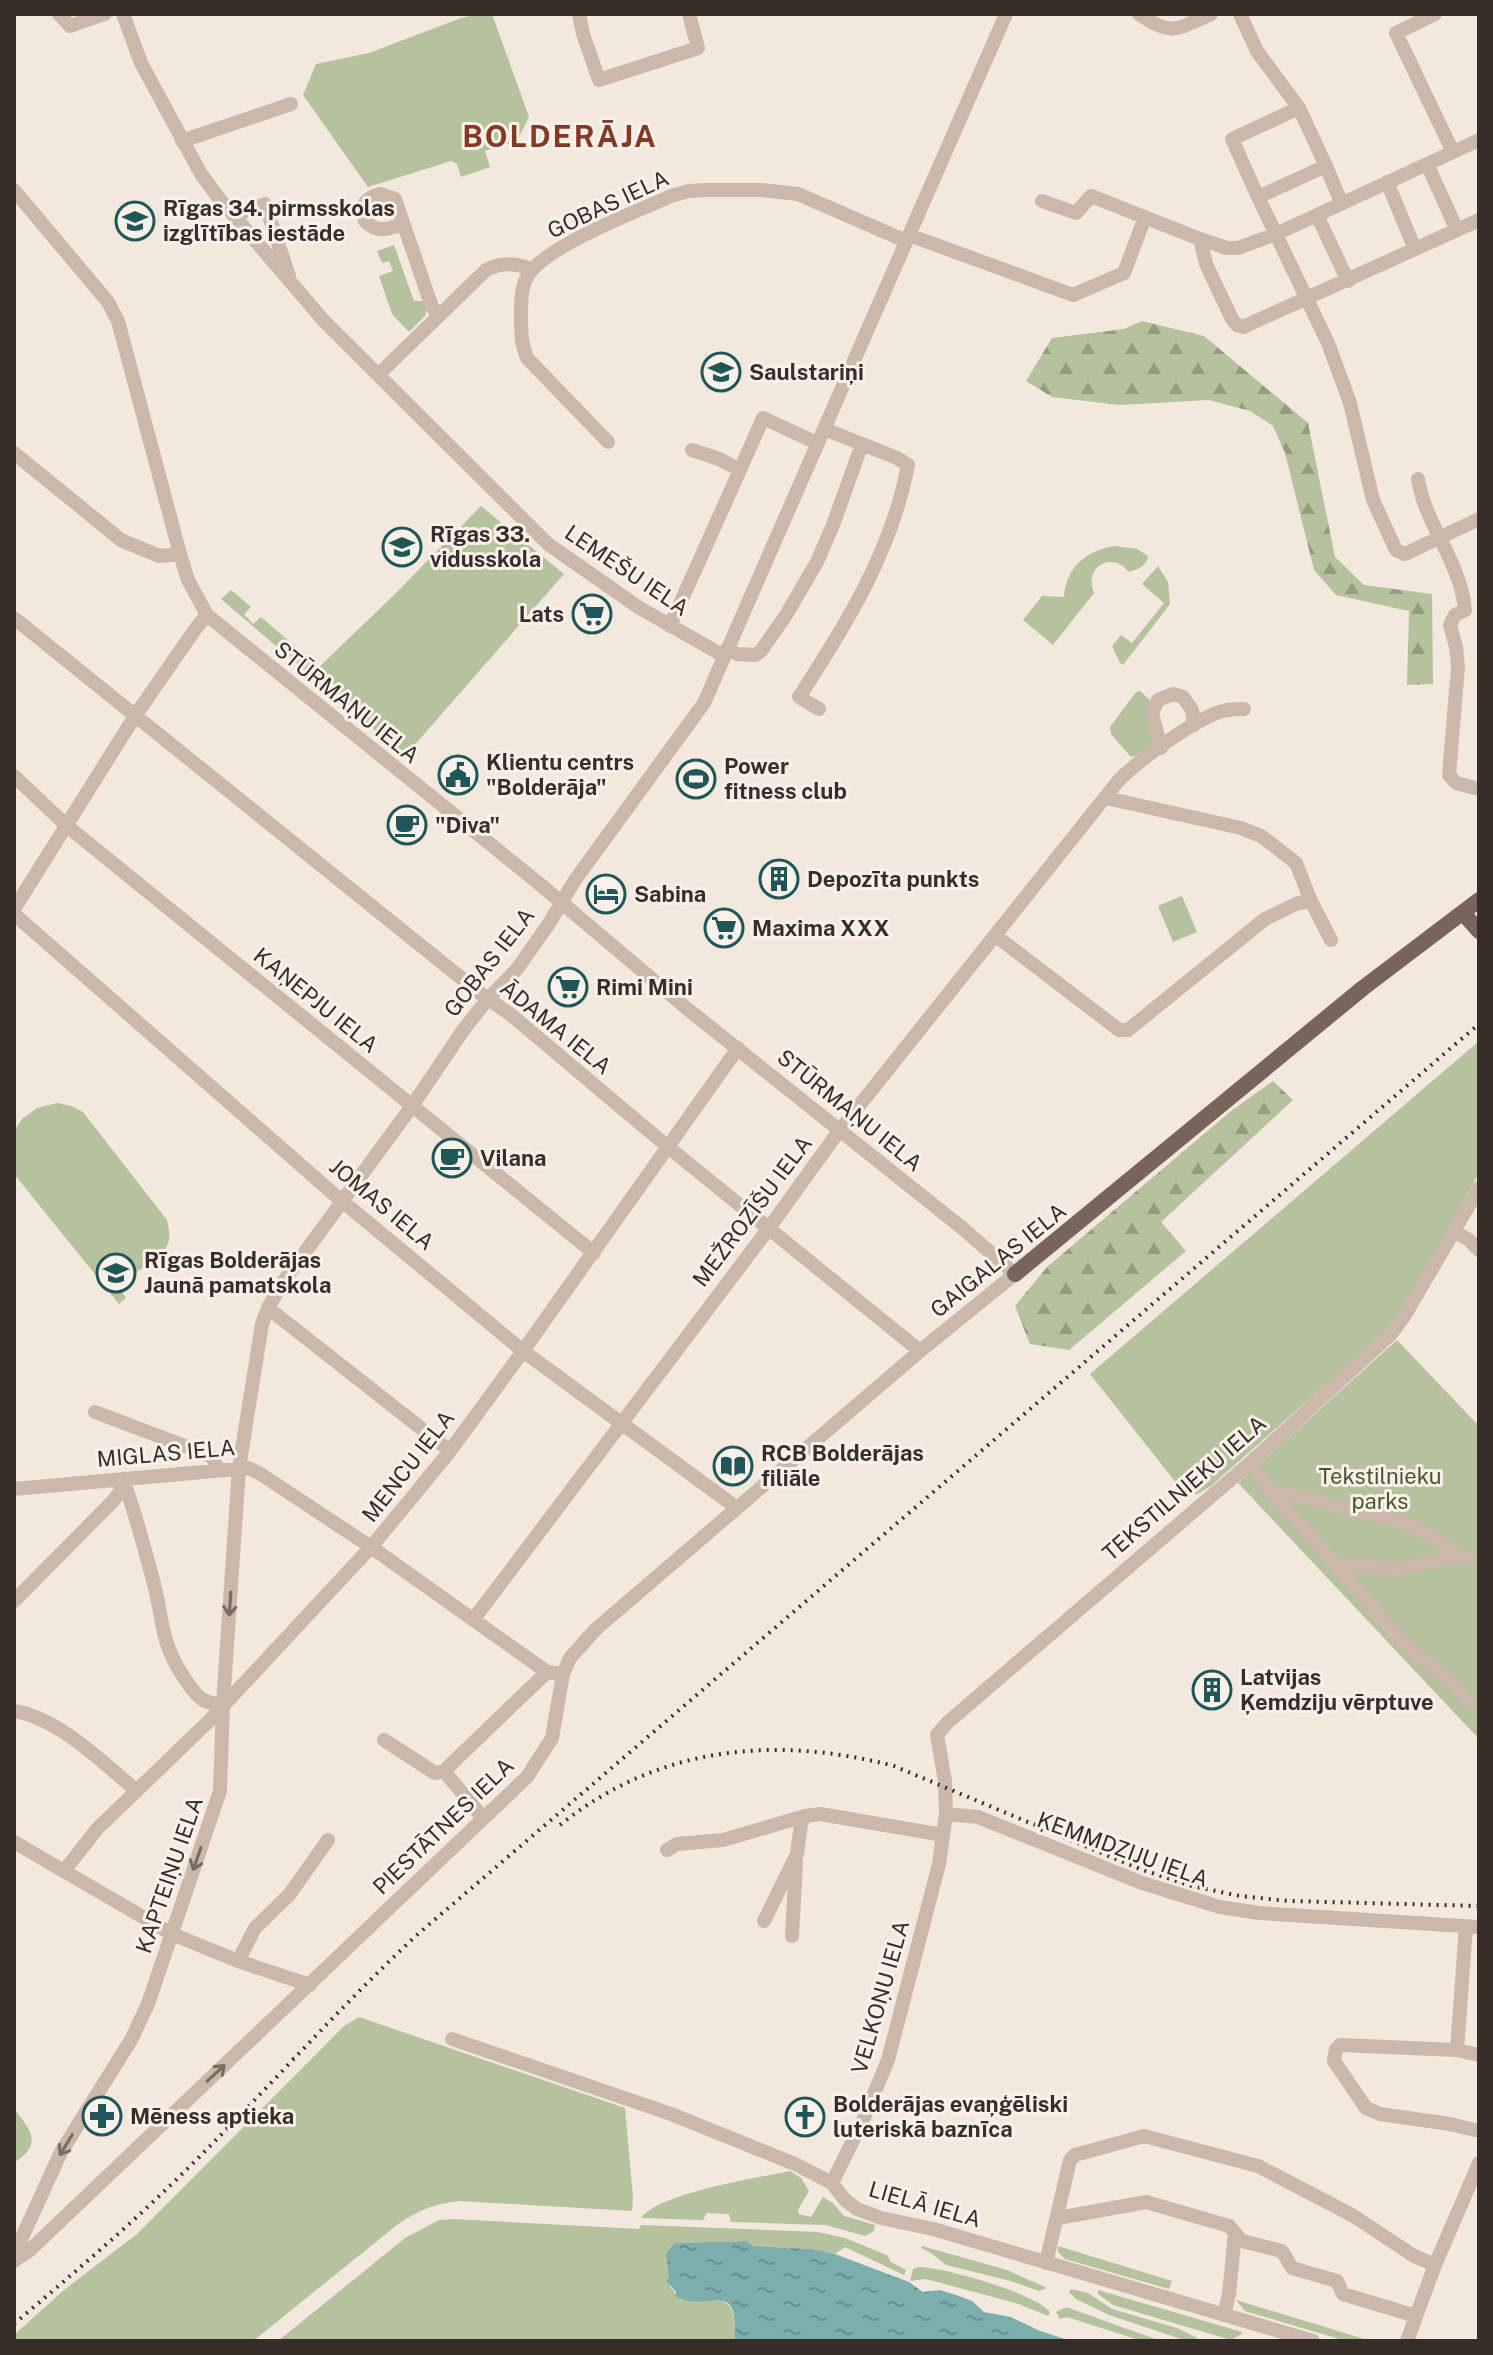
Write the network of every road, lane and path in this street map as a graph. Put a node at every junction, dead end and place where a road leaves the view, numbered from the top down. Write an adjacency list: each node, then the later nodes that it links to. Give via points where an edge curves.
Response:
1 (59, 14): 2 (street, via 70,26)
2 (105, 14)
3 (123, 14): 14 (street, LEMEŠU IELA, via 141,63)
4 (579, 14): 5 (street, via 599,80 698,48)
5 (689, 14)
6 (1006, 14): 30 (street, GOBAS IELA)
7 (1139, 14): 8 (street, via 1167,30)
8 (1211, 14)
9 (1240, 14): 12 (street, via 1257,51)
10 (1435, 14): 15 (street, via 1396,33)
11 (291, 104): 14 (street)
12 (1299, 108): 17 (street); 20 (street, via 1232,139)
13 (1479, 140): 15 (street)
14 (182, 141): 23 (street, LEMEŠU IELA)
15 (1453, 152): 16 (street)
16 (1427, 164): 18 (street); 28 (street)
17 (1326, 166): 20 (street); 22 (street)
18 (1387, 182): 22 (street); 32 (street)
19 (14, 190): 48 (street, STŪRMAŅU IELA, via 118,321)
20 (1258, 197): 29 (street)
21 (1042, 201): 25 (street, via 1076,213 1091,196)
22 (1341, 202): 24 (street)
23 (235, 215): 35 (street, LEMEŠU IELA); 35 (street, via 265,204)
24 (1317, 215): 29 (street); 34 (street)
25 (1145, 217): 30 (street, via 1124,273 1072,295); 31 (street)
26 (1479, 220): 28 (street)
27 (403, 224): 37 (street)
28 (1457, 230): 32 (street)
29 (1276, 234): 31 (street, via 1238,248); 36 (street)
30 (907, 238): 33 (street, GOBAS IELA, via 798,194 689,191 565,245); 39 (street, GOBAS IELA)
31 (1200, 239): 36 (street, via 1206,264 1237,325 1247,326)
32 (1415, 249): 34 (street)
33 (531, 269): 37 (street, via 498,264); 40 (street, via 522,293 521,339 527,358)
34 (1348, 281): 36 (street)
35 (292, 284): 38 (street, LEMEŠU IELA)
36 (1307, 299): 47 (street, via 1350,403 1373,500 1396,550 1405,554)
37 (439, 315): 38 (street)
38 (379, 374): 52 (street, LEMEŠU IELA, via 548,544)
39 (820, 436): 41 (street); 44 (street, via 763,418); 53 (street, GOBAS IELA)
40 (608, 442)
41 (862, 444): 53 (street, via 817,562 786,615 755,655); 54 (street, via 908,465 881,556 799,697)
42 (692, 450): 44 (street)
43 (14, 453): 48 (street, via 121,540 159,556)
44 (740, 470): 52 (street)
45 (1418, 479): 47 (street)
46 (1479, 519): 47 (street)
47 (1441, 538): 49 (street)
48 (180, 554): 50 (street, STŪRMAŅU IELA)
49 (1472, 608): 60 (street, via 1455,615 1450,625 1458,667 1449,775 1456,783)
50 (207, 615): 56 (street); 65 (street, STŪRMAŅU IELA)
51 (14, 618): 56 (street, ĀDAMA IELA)
52 (670, 626): 53 (street, LEMEŠU IELA)
53 (725, 652): 65 (street, GOBAS IELA, via 704,703)
54 (819, 709)
55 (1244, 709): 57 (street, MEŽROZĪŠU IELA, via 1221,711)
56 (135, 716): 62 (street); 71 (street, ĀDAMA IELA)
57 (1194, 725): 58 (street, MEŽROZĪŠU IELA); 58 (street, via 1183,697 1173,694 1158,700 1152,713)
58 (1161, 748): 61 (street, MEŽROZĪŠU IELA, via 1126,774)
59 (14, 776): 62 (street, KAŅEPJU IELA)
60 (1479, 789)
61 (1106, 798): 64 (street, via 1261,836 1296,863); 69 (street, MEŽROZĪŠU IELA)
62 (67, 826): 66 (street); 73 (street, KAŅEPJU IELA)
63 (1479, 900): 67 (main road, GAIGALAS IELA)
64 (1311, 901): 69 (street, via 1265,919 1128,1030 1119,1030); 70 (street)
65 (562, 903): 71 (street, GOBAS IELA, via 517,969); 72 (street, STŪRMAŅU IELA)
66 (14, 912): 77 (street, JOMAS IELA)
67 (1463, 913): 68 (main road); 82 (main road, GAIGALAS IELA, via 1351,998)
68 (1479, 931)
69 (996, 936): 74 (street, MEŽROZĪŠU IELA)
70 (1331, 940)
71 (488, 999): 73 (street, GOBAS IELA); 75 (street, ĀDAMA IELA)
72 (738, 1048): 74 (street, STŪRMAŅU IELA); 75 (street, MENCU IELA)
73 (412, 1106): 77 (street, GOBAS IELA); 81 (street, KAŅEPJU IELA)
74 (839, 1131): 78 (street, MEŽROZĪŠU IELA); 82 (street, STŪRMAŅU IELA)
75 (668, 1147): 78 (street, ĀDAMA IELA); 81 (street, MENCU IELA)
76 (1479, 1188): 79 (street, TEKSTILNIEKU IELA)
77 (342, 1200): 83 (street, GOBAS IELA); 84 (street, JOMAS IELA)
78 (769, 1228): 85 (street, ĀDAMA IELA); 87 (street, MEŽROZĪŠU IELA)
79 (1455, 1232): 80 (street); 89 (street, TEKSTILNIEKU IELA, via 1390,1335)
80 (1479, 1250)
81 (594, 1253): 84 (street, MENCU IELA)
82 (1015, 1274): 85 (street, GAIGALAS IELA)
83 (268, 1308): 88 (street); 90 (street, GOBAS IELA)
84 (523, 1351): 87 (street, JOMAS IELA); 88 (street, MENCU IELA)
85 (920, 1351): 95 (street, GAIGALAS IELA)
86 (95, 1412): 91 (street, via 206,1454)
87 (621, 1423): 95 (street, JOMAS IELA); 101 (street, MEŽROZĪŠU IELA)
88 (450, 1451): 96 (street, MENCU IELA)
89 (1250, 1463): 94 (street); 110 (street, TEKSTILNIEKU IELA, via 947,1723 937,1735)
90 (239, 1468): 91 (street, MIGLAS IELA); 96 (street, MIGLAS IELA, via 259,1473); 105 (street, KAPTEIŅU IELA, one-way to 105)
91 (218, 1470): 92 (street, MIGLAS IELA)
92 (123, 1479): 93 (street, MIGLAS IELA); 100 (street, via 113,1501); 105 (street, via 156,1590 165,1644 194,1692 206,1703)
93 (14, 1489)
94 (1272, 1493): 97 (street, via 1410,1525); 98 (street)
95 (737, 1508): 103 (street, GAIGALAS IELA, via 596,1629)
96 (371, 1547): 101 (street, MIGLAS IELA); 105 (street, MENCU IELA)
97 (1462, 1555): 98 (street, via 1401,1569); 99 (street)
98 (1335, 1564): 104 (street)
99 (1479, 1565)
100 (14, 1601)
101 (473, 1620): 102 (street, MIGLAS IELA)
102 (547, 1672): 103 (street); 108 (street)
103 (563, 1674): 112 (street, PIESTĀTNES IELA, via 552,1738 527,1777)
104 (1468, 1703)
105 (223, 1704): 109 (street, MENCU IELA); 121 (street, KAPTEIŅU IELA, one-way to 121, via 220,1791)
106 (14, 1711): 109 (street, via 30,1714 78,1742)
107 (384, 1740): 108 (street, via 435,1773)
108 (444, 1771): 112 (street)
109 (137, 1791): 118 (street, MENCU IELA, via 85,1842)
110 (946, 1814): 113 (street, VELKOŅU IELA); 120 (street, ĶEMMDZIJU IELA, via 978,1817 1142,1883 1220,1907)
111 (805, 1816): 113 (street, via 820,1814); 116 (street); 117 (street)
112 (483, 1818): 124 (street, PIESTĀTNES IELA)
113 (943, 1835): 130 (street, VELKOŅU IELA, via 888,2060)
114 (328, 1840): 123 (street, via 289,1895 255,1928)
115 (14, 1842): 118 (street)
116 (667, 1850)
117 (797, 1854): 119 (street); 122 (street)
118 (64, 1871): 121 (street)
119 (764, 1921)
120 (1473, 1927): 126 (street)
121 (172, 1934): 123 (street); 133 (street, KAPTEIŅU IELA, one-way to 133, via 137,2028 61,2152)
122 (792, 1936)
123 (238, 1961): 124 (street)
124 (310, 1985): 133 (street, PIESTĀTNES IELA, one-way to 124)
125 (452, 2039): 130 (street, LIELĀ IELA, via 671,2114)
126 (1457, 2050): 127 (street); 128 (street, via 1340,2045 1334,2061 1366,2108)
127 (1479, 2055)
128 (1479, 2131)
129 (1479, 2163): 135 (street)
130 (832, 2183): 134 (street, LIELĀ IELA, via 857,2209)
131 (1058, 2218): 132 (street, via 1146,2202 1229,2226); 134 (street); 135 (street, via 1067,2169 1075,2155 1144,2136 1258,2166)
132 (1235, 2233): 136 (street); 137 (street, via 1242,2241 1282,2251 1292,2268 1337,2281 1343,2294)
133 (15, 2260)
134 (1046, 2263): 136 (street, LIELĀ IELA)
135 (1435, 2265): 137 (street)
136 (1224, 2315): 138 (street, LIELĀ IELA)
137 (1416, 2316): 139 (street)
138 (1313, 2341)
139 (1407, 2341)

